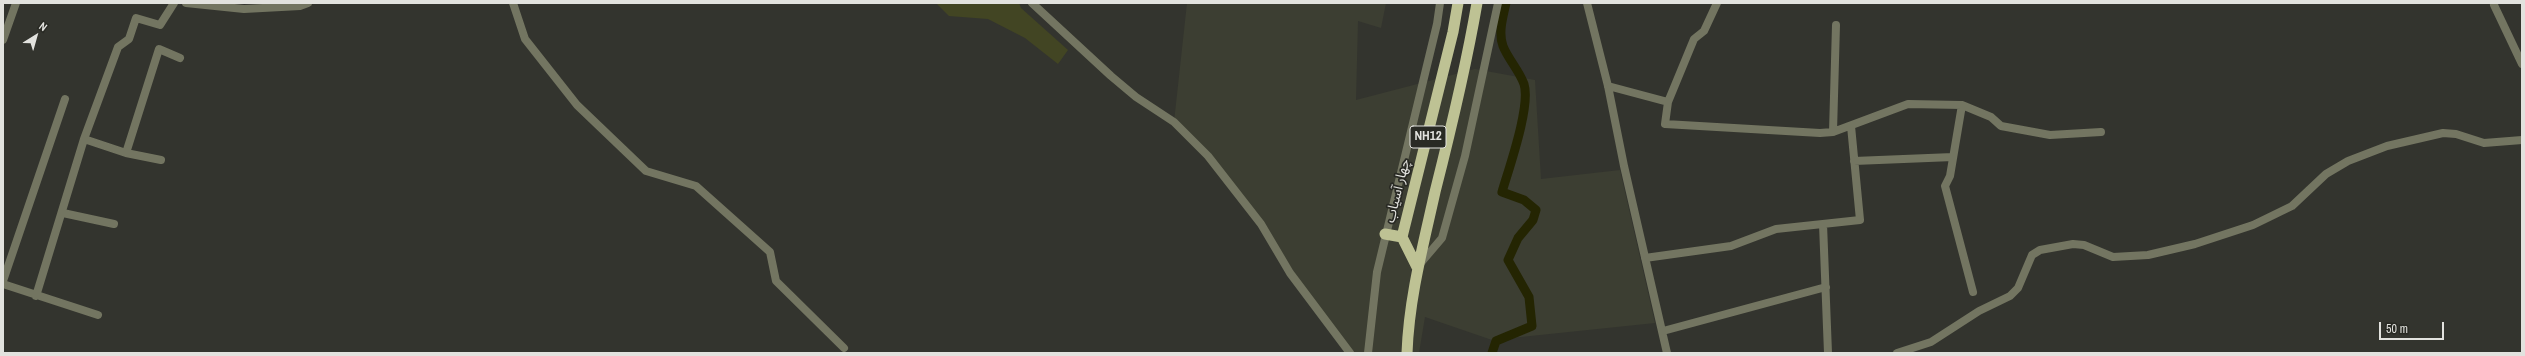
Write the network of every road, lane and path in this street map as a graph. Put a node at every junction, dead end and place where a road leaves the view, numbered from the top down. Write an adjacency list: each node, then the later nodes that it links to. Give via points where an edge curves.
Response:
1 (16, 3): 15 (street)
2 (174, 3): 25 (street, via 160,25 136,18 129,39 118,47)
3 (186, 3): 4 (street, via 244,9 300,6)
4 (308, 3)
5 (513, 3): 44 (street, via 525,39 577,105 646,171 696,186 770,252 776,281)
6 (1032, 3): 45 (street, via 1110,76 1174,122 1208,156 1261,224 1290,273)
7 (1440, 3): 34 (street)
8 (1458, 3): 35 (highway, چهار آسیاب / NH12, via 1446,62)
9 (1477, 3): 37 (highway, NH12, via 1468,58)
10 (1498, 3): 37 (street, via 1464,156 1442,238)
11 (1586, 3): 18 (street)
12 (1717, 3): 20 (street, via 1704,31 1694,39)
13 (2494, 5): 17 (street)
14 (1836, 26): 23 (street)
15 (3, 40)
16 (180, 58): 27 (street, via 159,49)
17 (2522, 64)
18 (1608, 86): 20 (street); 36 (street)
19 (65, 99): 38 (street)
20 (1668, 102): 23 (street, via 1665,124)
21 (1962, 105): 22 (street, via 1908,104); 24 (street, via 1991,117 2001,126 2050,135); 28 (street)
22 (1851, 126): 23 (street); 30 (street)
23 (1833, 132)
24 (2101, 132)
25 (84, 139): 27 (street); 31 (street)
26 (2522, 140): 50 (street, via 2484,143 2444,133 2387,146 2348,160 2326,174 2292,206 2254,225 2195,244 2148,255 2114,257 2093,247 2079,244 2040,250 2032,255 2018,288 2010,296 1979,311 1931,342)
27 (126, 154): 29 (street)
28 (1953, 157): 30 (street); 40 (street, via 1950,176 1945,186)
29 (162, 160)
30 (1854, 161): 33 (street, via 1860,220)
31 (64, 213): 32 (street); 41 (street)
32 (114, 224)
33 (1823, 224): 36 (street, via 1776,229 1731,246); 39 (street)
34 (1385, 234): 35 (highway); 46 (street, via 1377,272)
35 (1402, 237): 37 (highway, چهار آسیاب)
36 (1645, 258): 43 (street)
37 (1417, 267): 47 (highway, NH12, via 1408,324)
38 (3, 282): 41 (street)
39 (1826, 287): 43 (street); 49 (street)
40 (1973, 292)
41 (36, 296): 42 (street)
42 (98, 315)
43 (1663, 331): 48 (street)
44 (844, 348)
45 (1350, 353)
46 (1368, 353)
47 (1407, 353)
48 (1667, 353)
49 (1828, 353)
50 (1897, 353)

